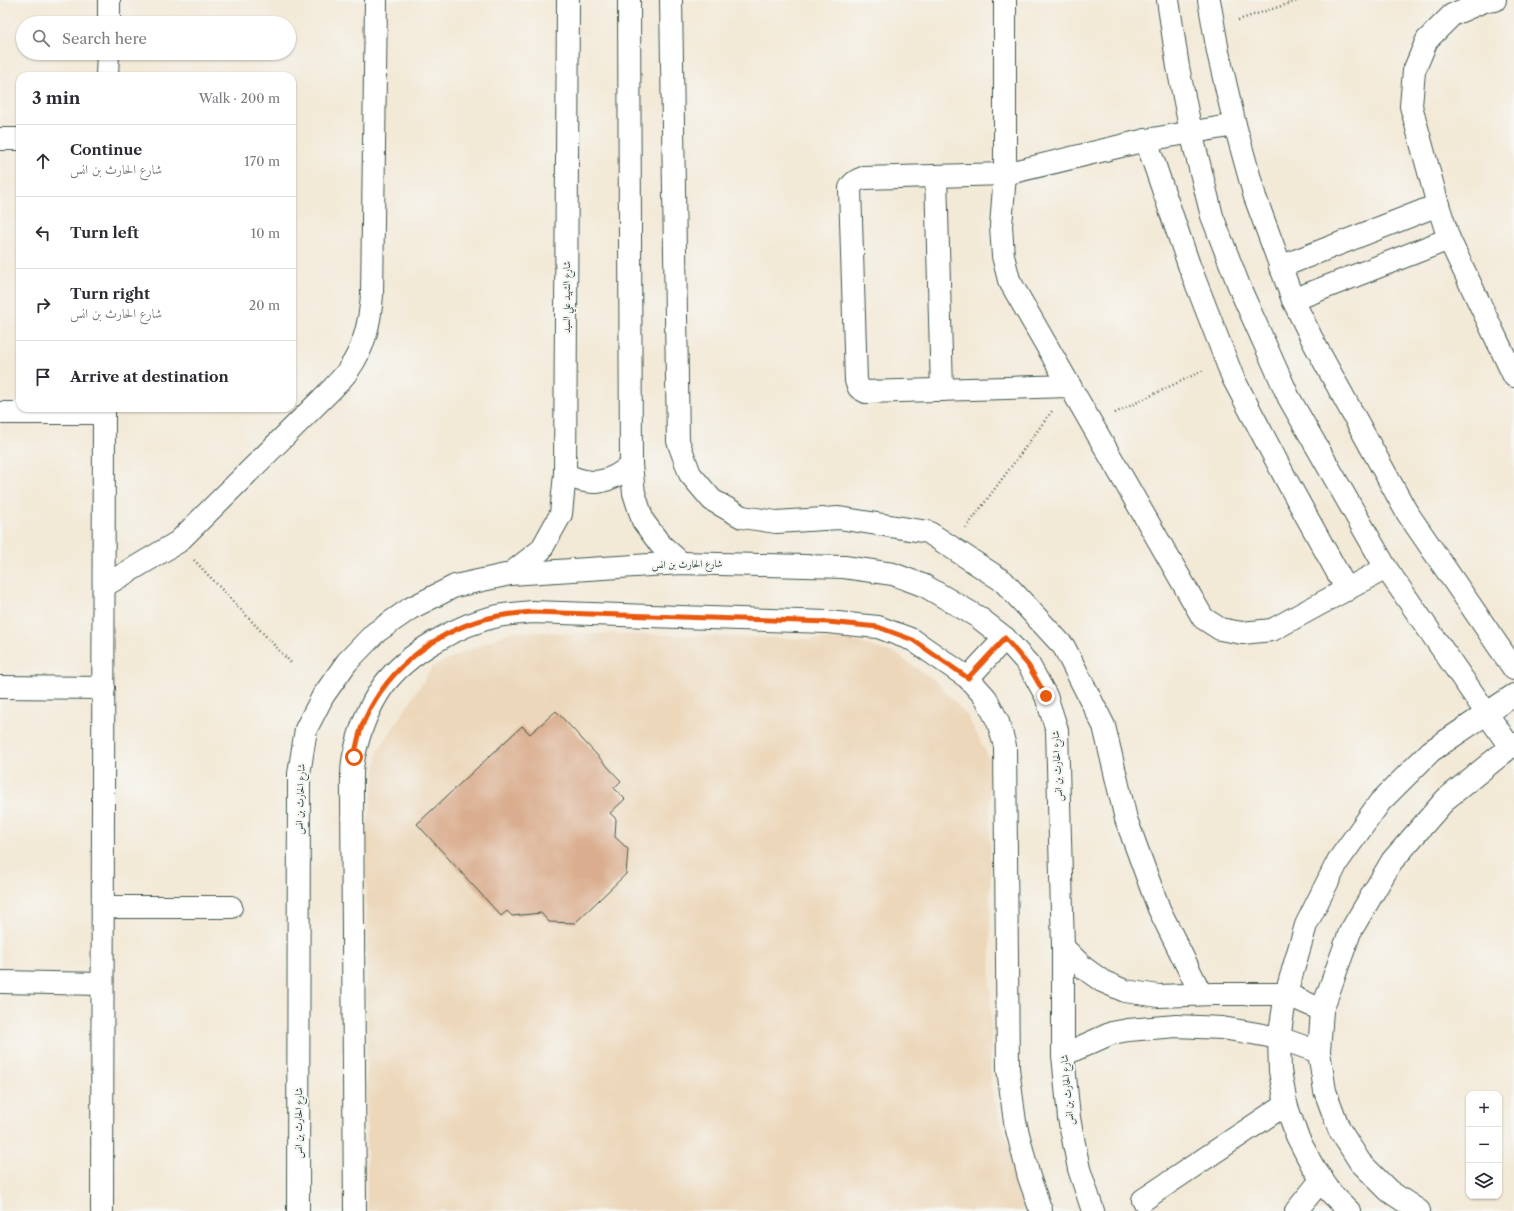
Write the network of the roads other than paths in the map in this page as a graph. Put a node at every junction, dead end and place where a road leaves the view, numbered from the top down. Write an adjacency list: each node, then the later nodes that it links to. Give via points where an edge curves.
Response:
1 (109, 0): 10 (street)
2 (376, 0): 35 (street, via 372,295 370,321 362,346 350,369 333,388 178,542)
3 (568, 0): 31 (street, شارع الشهيد علي السيد)
4 (629, 0): 30 (street)
5 (671, 0): 50 (street, via 678,441 690,474 712,500 742,517 776,522 839,518 928,532 1003,581 1064,647 1104,726 1126,819 1159,909)
6 (1005, 0): 18 (street)
7 (1168, 0): 14 (street)
8 (1209, 0): 13 (street)
9 (1495, 0): 20 (street, via 1484,1 1452,15 1427,40 1414,71 1411,106)
10 (109, 16)
11 (108, 60): 12 (street)
12 (107, 72)
13 (1235, 125): 14 (street); 22 (street, via 1255,196)
14 (1191, 132): 17 (street); 33 (street, via 1212,216 1260,334 1289,398)
15 (16, 139): 16 (street)
16 (0, 140)
17 (1146, 140): 18 (street); 36 (street, via 1189,265 1233,378)
18 (1005, 174): 19 (street); 25 (street, via 1001,226 1003,256 1009,280)
19 (936, 176): 26 (street); 26 (street, via 863,178 855,181 850,188 856,385 866,392)
20 (1438, 206): 21 (street); 22 (street)
21 (1449, 239): 23 (street); 24 (street)
22 (1280, 267): 23 (street)
23 (1293, 300): 38 (street, via 1406,511)
24 (1514, 376)
25 (1070, 386): 26 (street); 36 (street, via 1203,618 1220,629 1242,633 1272,630)
26 (942, 390)
27 (52, 412): 29 (street)
28 (104, 412): 35 (street)
29 (0, 413)
30 (631, 465): 31 (street, via 607,481 592,483); 32 (street, via 634,494 643,521 660,544)
31 (565, 474): 34 (street, شارع الشهيد علي السيد, via 561,514 541,550)
32 (681, 563): 34 (street, شارع الحارث بن انس); 37 (street, شارع الحارث بن انس, via 844,567 893,574 925,586 978,618)
33 (1386, 568): 36 (street); 43 (street)
34 (510, 574): 60 (street, شارع الحارث بن انس, via 455,586 411,608 375,633 347,662 323,696 306,729 300,774)
35 (104, 586): 41 (street)
36 (1347, 590)
37 (1005, 638): 39 (street); 47 (street, شارع الحارث بن انس, via 1028,665 1046,696 1057,730)
38 (1514, 669)
39 (968, 678): 61 (street, via 913,640 878,627 828,622 532,612 498,616 465,626 435,641 407,661 384,686 364,720 354,757 352,796); 62 (street, via 986,698 998,722 1005,746 1008,1070 1015,1122 1029,1177)
40 (0, 686): 41 (street)
41 (104, 688): 45 (street)
42 (1514, 694): 43 (street)
43 (1486, 713): 44 (street); 51 (street, via 1431,751 1380,802 1338,861 1306,925)
44 (1512, 746): 52 (street, via 1446,799 1392,861 1350,932)
45 (103, 907): 46 (street); 49 (street)
46 (231, 907)
47 (1063, 947): 50 (street, via 1084,968 1102,981 1126,991 1159,996); 55 (street, شارع الحارث بن انس)
48 (0, 982): 49 (street)
49 (102, 984): 59 (street)
50 (1200, 994): 51 (street)
51 (1286, 994): 52 (street); 53 (street)
52 (1322, 1010): 54 (street)
53 (1279, 1038): 54 (street); 55 (street, via 1222,1028 1176,1026 1112,1033); 56 (street, via 1280,1071)
54 (1319, 1052): 66 (street, via 1325,1091 1339,1129 1360,1162 1389,1191)
55 (1063, 1055): 63 (street, شارع الحارث بن انس, via 1069,1118 1078,1169)
56 (1286, 1104): 57 (street, via 1296,1136); 58 (street)
57 (1322, 1180): 64 (street); 65 (street)
58 (1143, 1200)
59 (102, 1211)
60 (298, 1211)
61 (355, 1211)
62 (1042, 1211)
63 (1093, 1211)
64 (1296, 1211)
65 (1349, 1211)
66 (1419, 1211)

